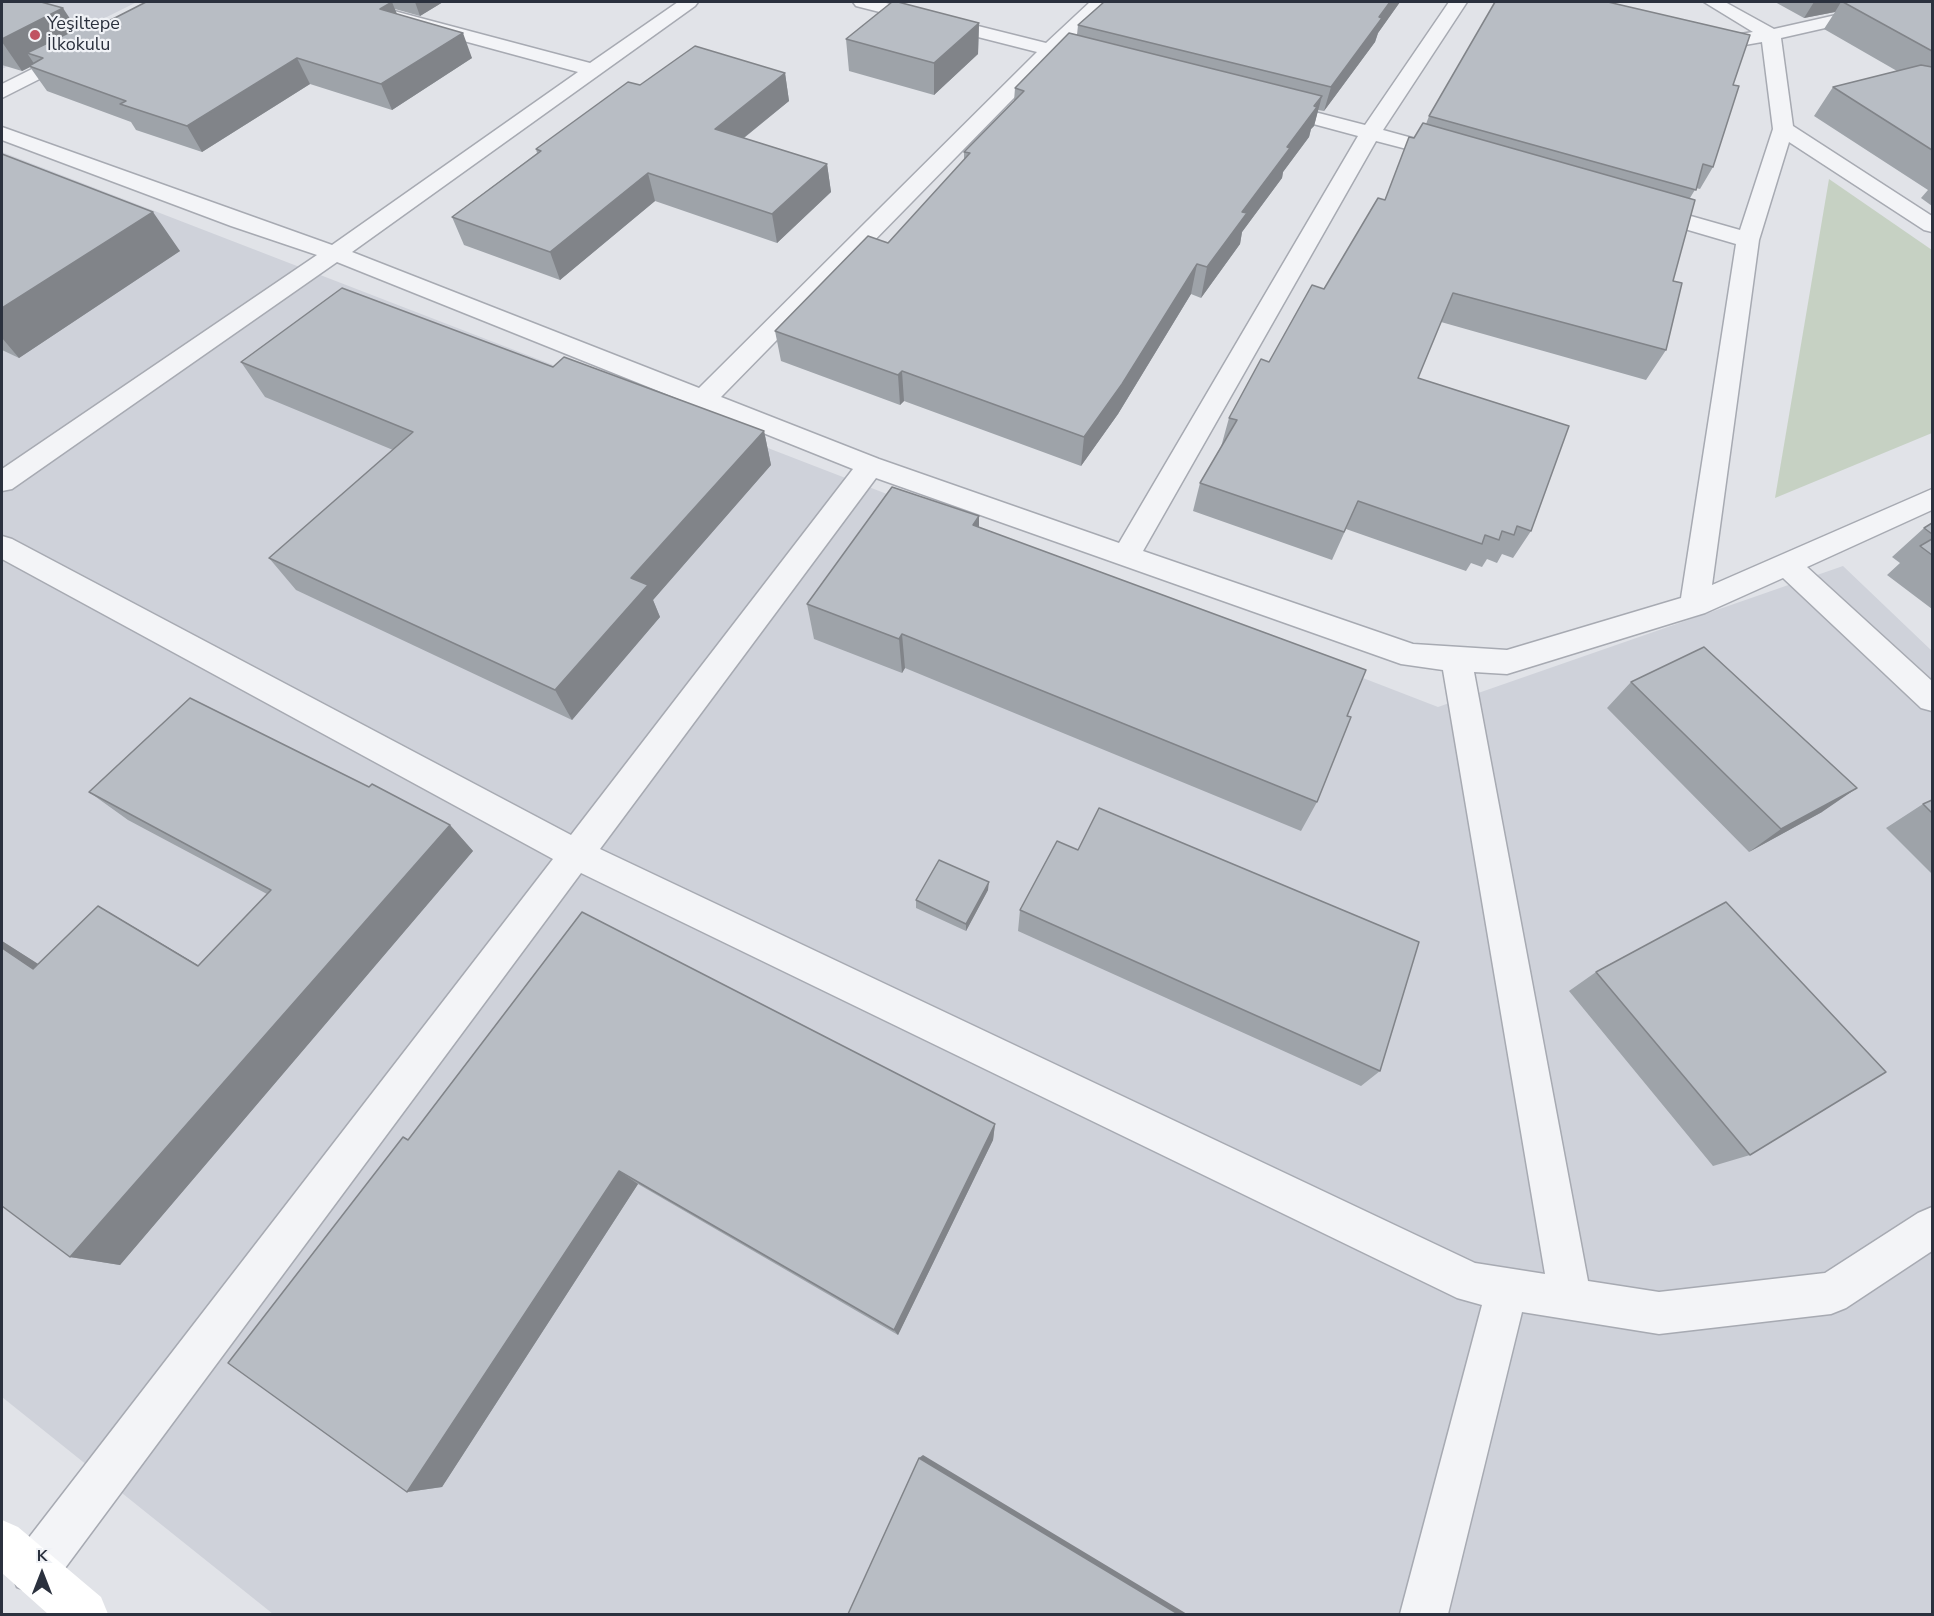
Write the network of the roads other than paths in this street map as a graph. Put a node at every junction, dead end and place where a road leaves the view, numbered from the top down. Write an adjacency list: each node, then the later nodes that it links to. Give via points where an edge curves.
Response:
1 (341, 2): 13 (street)
2 (690, 2): 13 (street)
3 (862, 2): 11 (street)
4 (1100, 2): 11 (street)
5 (1458, 2): 17 (street)
6 (1713, 2): 9 (street)
7 (1915, 7): 9 (street)
8 (1689, 34): 9 (street, via 1722,43)
9 (1772, 35): 16 (street)
10 (86, 48): 14 (street)
11 (1050, 50): 12 (street); 24 (street)
12 (1119, 68)
13 (593, 70): 23 (street)
14 (2, 92)
15 (1257, 103): 17 (street)
16 (1782, 129): 21 (street); 22 (street)
17 (1371, 132): 19 (street); 29 (street)
18 (2, 134): 23 (street)
19 (1474, 161)
20 (1623, 204): 22 (street)
21 (1932, 225)
22 (1749, 240): 31 (street)
23 (335, 253): 24 (street); 26 (street)
24 (703, 400): 25 (street)
25 (870, 466): 29 (street); 34 (street)
26 (2, 482)
27 (1932, 499): 30 (street)
28 (2, 546): 34 (street)
29 (1126, 555): 32 (street, via 1412,656)
30 (1786, 564): 31 (street); 33 (street)
31 (1695, 605): 32 (street, via 1507,662)
32 (1456, 659): 37 (street)
33 (1932, 699)
34 (576, 854): 36 (street, via 1472,1283); 38 (street)
35 (1932, 1227): 37 (street, via 1831,1293 1659,1313)
36 (1507, 1289): 37 (street); 40 (street)
37 (1570, 1299)
38 (18, 1556): 39 (main road)
39 (84, 1614)
40 (1424, 1614)

